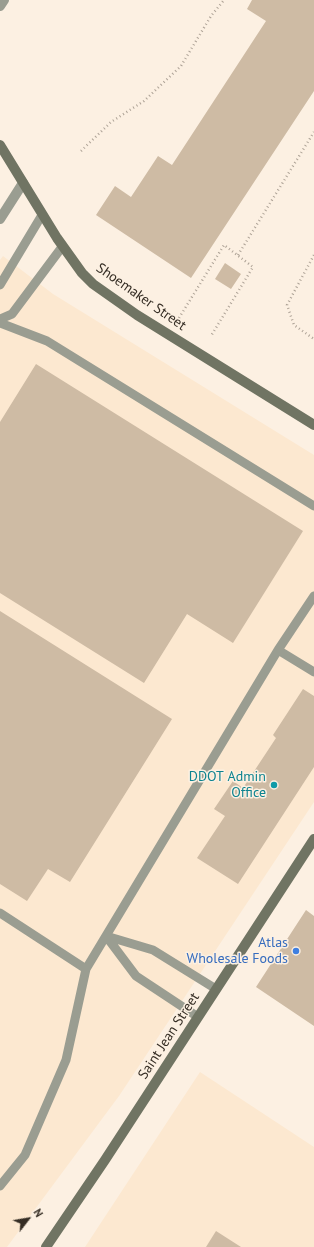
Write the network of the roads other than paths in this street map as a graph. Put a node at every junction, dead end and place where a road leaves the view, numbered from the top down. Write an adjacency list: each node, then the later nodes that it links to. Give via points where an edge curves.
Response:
1 (4, 0): 2 (street)
2 (0, 6)
3 (0, 145): 4 (street, Shoemaker Street)
4 (23, 183): 5 (street, Shoemaker Street); 6 (street)
5 (42, 215): 7 (street, Shoemaker Street); 8 (lane)
6 (0, 219)
7 (62, 247): 9 (lane, via 12,314); 11 (street, Shoemaker Street, via 93,284 137,315)
8 (0, 285)
9 (0, 319)
10 (0, 323): 12 (lane, via 47,341)
11 (314, 425)
12 (314, 506)
13 (314, 596): 14 (lane)
14 (278, 650): 15 (lane); 18 (lane)
15 (314, 672)
16 (314, 839): 20 (street, Saint Jean Street)
17 (0, 913): 19 (lane)
18 (106, 936): 19 (lane); 20 (lane, via 153,950); 21 (lane, via 136,976)
19 (86, 969): 22 (lane, via 66,1060 25,1155)
20 (216, 989): 21 (street, Saint Jean Street)
21 (198, 1017): 23 (street, Saint Jean Street)
22 (0, 1186)
23 (46, 1247)

